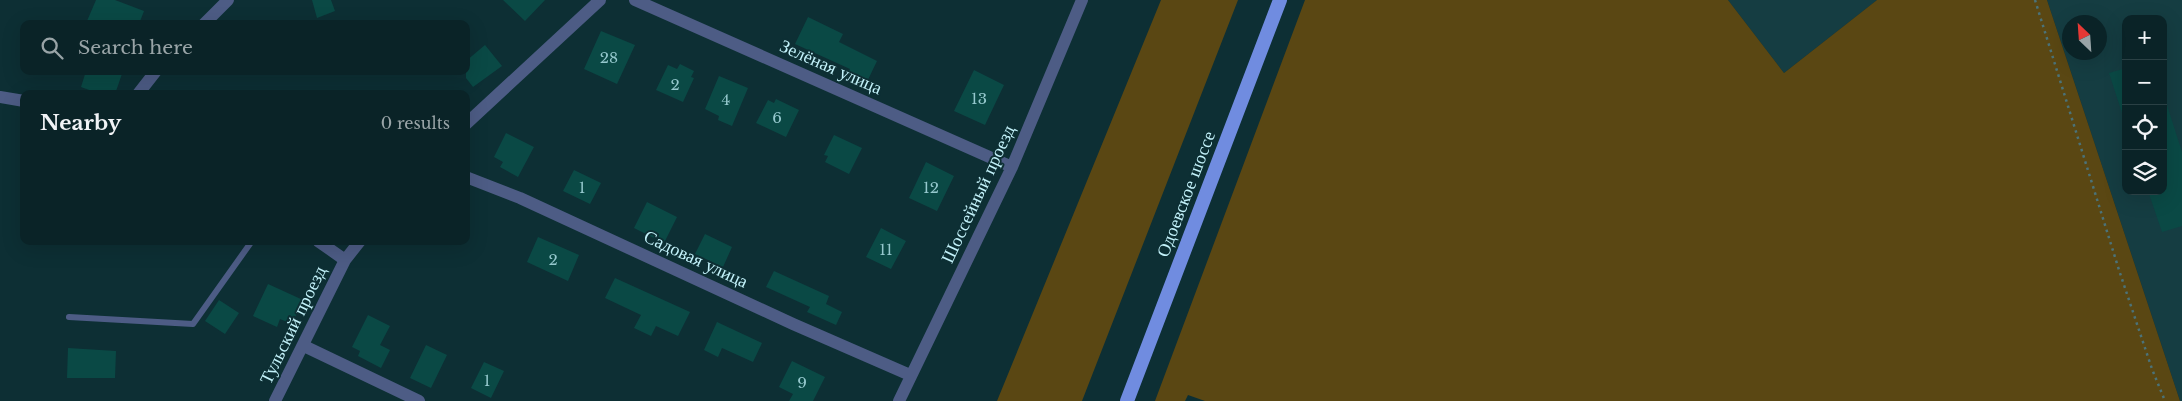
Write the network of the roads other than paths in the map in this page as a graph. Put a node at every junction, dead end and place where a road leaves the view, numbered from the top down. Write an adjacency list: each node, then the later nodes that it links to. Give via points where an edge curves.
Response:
1 (228, 0): 6 (street)
2 (600, 0): 11 (street)
3 (635, 0): 12 (street, Зелёная улица)
4 (1082, 0): 12 (street, Шоссейный проезд)
5 (1280, 0): 24 (main road, Одоевское шоссе)
6 (208, 20)
7 (153, 75): 8 (street)
8 (141, 90)
9 (0, 98): 10 (street)
10 (20, 100)
11 (470, 120)
12 (1012, 167): 20 (street, Шоссейный проезд)
13 (470, 179): 20 (street, Садовая улица, via 520,198)
14 (249, 245): 18 (lane, via 193,324)
15 (324, 245): 17 (street)
16 (357, 245): 17 (street, Тульский проезд)
17 (345, 260): 19 (street, Тульский проезд)
18 (69, 318)
19 (304, 346): 21 (street, Тульский проезд); 22 (street)
20 (910, 375): 23 (street, Шоссейный проезд)
21 (275, 401)
22 (419, 401)
23 (899, 401)
24 (1127, 401)

